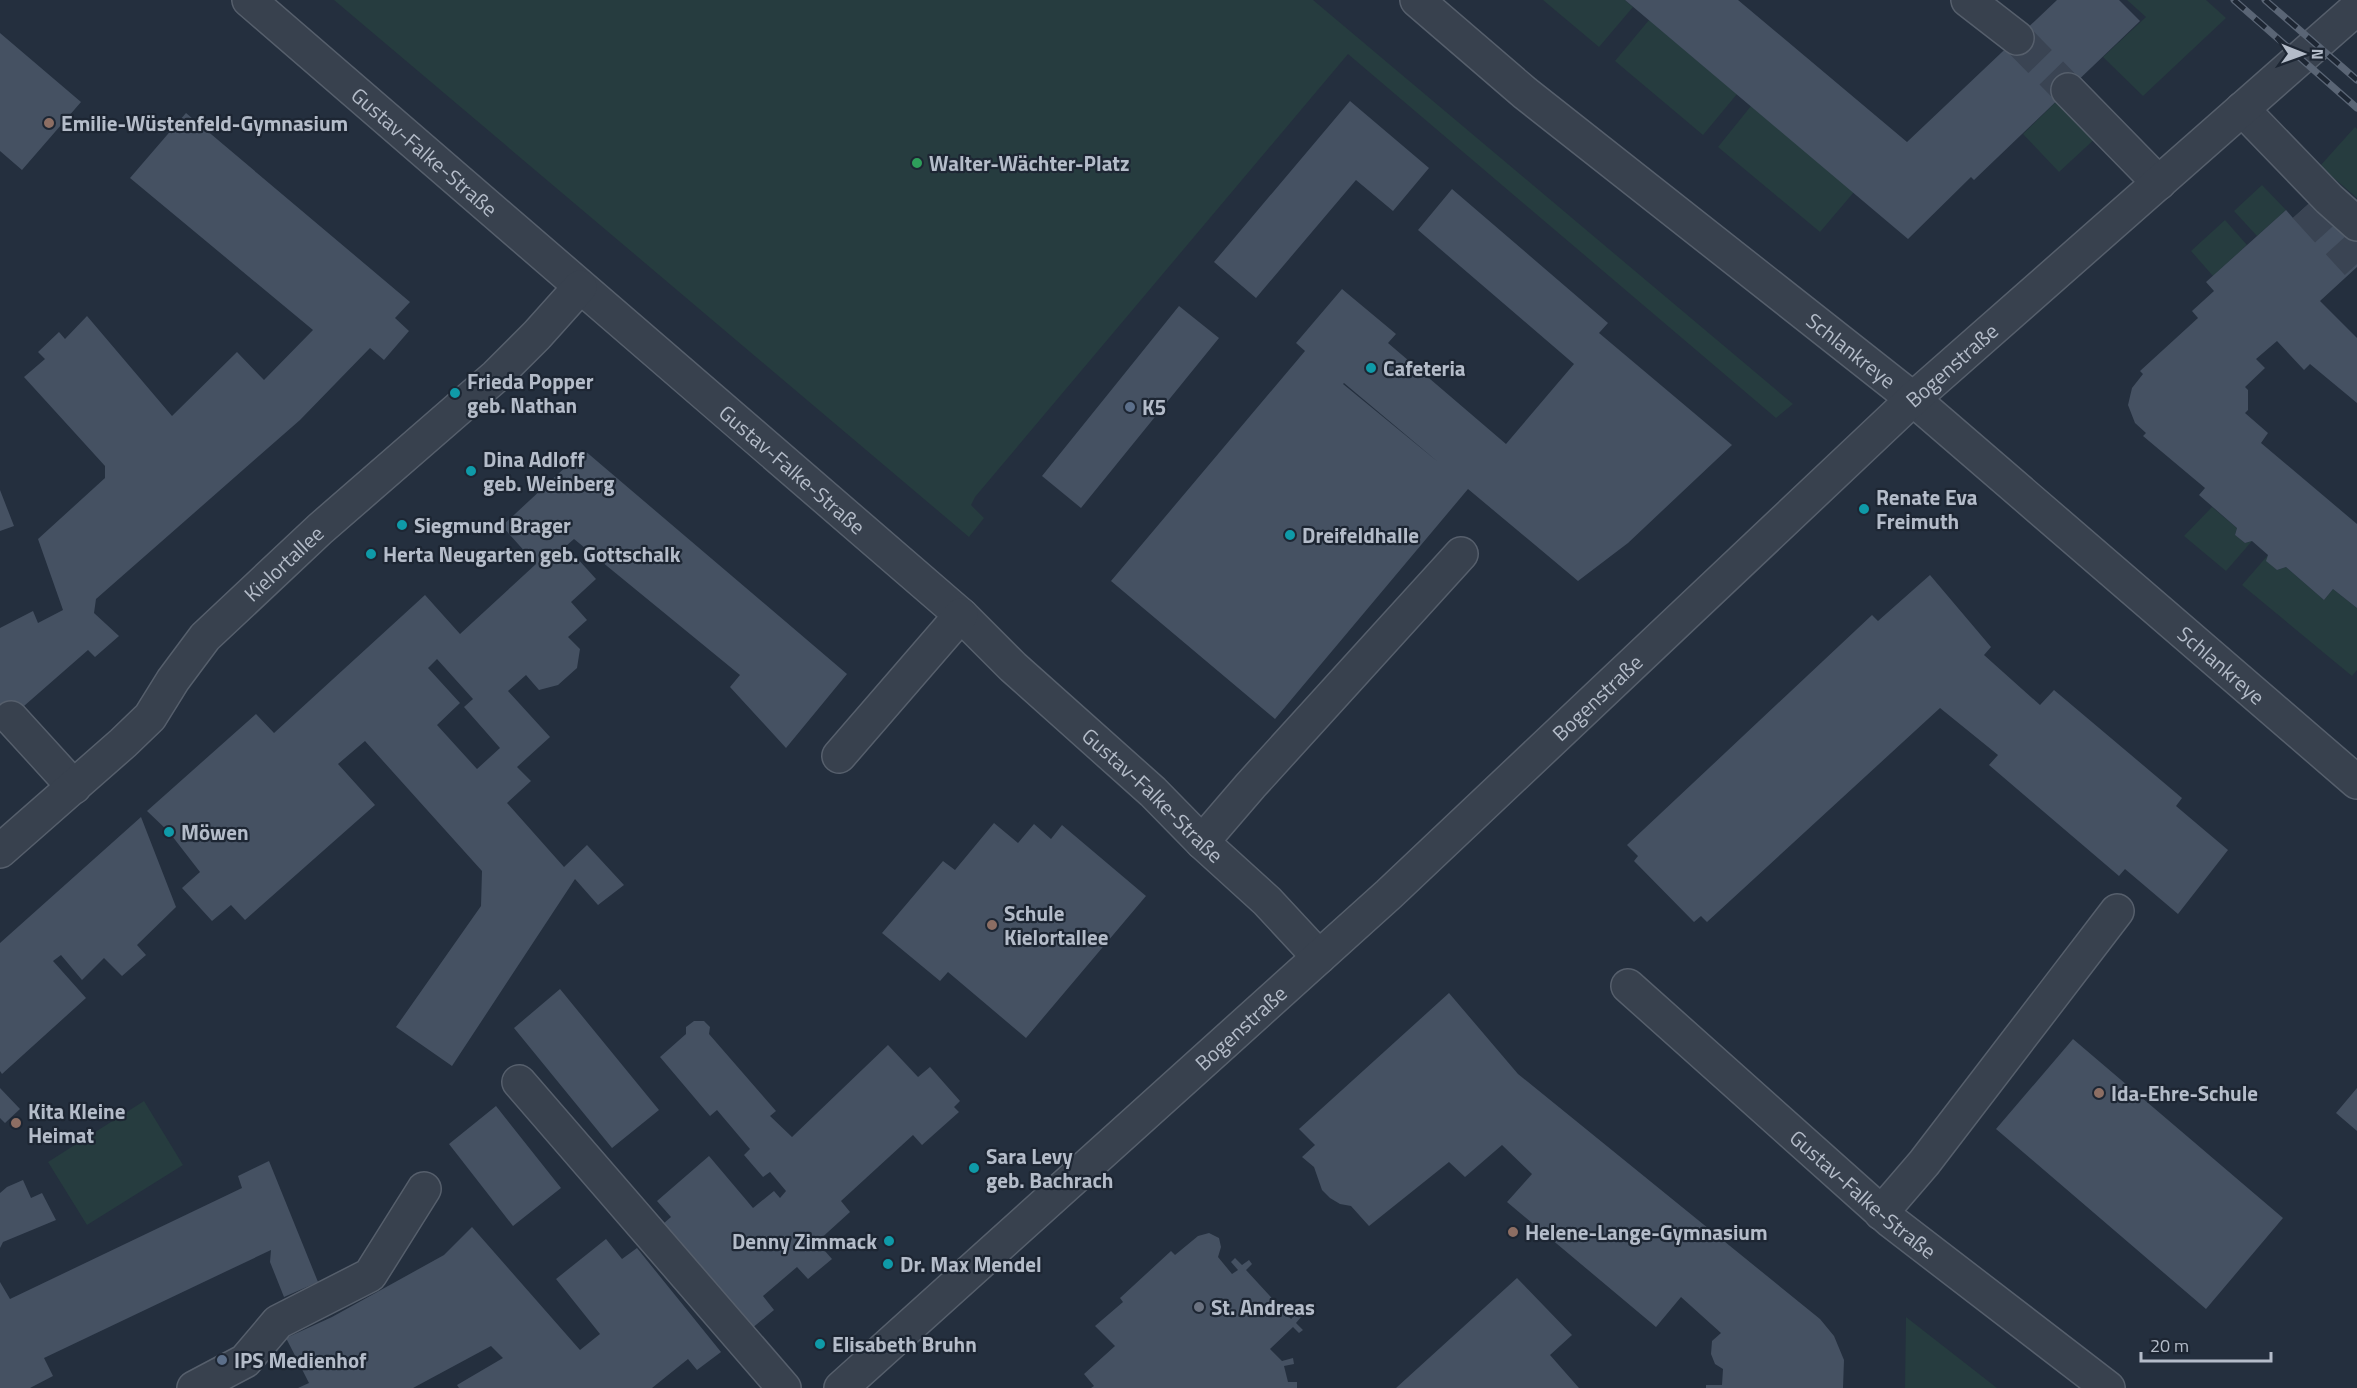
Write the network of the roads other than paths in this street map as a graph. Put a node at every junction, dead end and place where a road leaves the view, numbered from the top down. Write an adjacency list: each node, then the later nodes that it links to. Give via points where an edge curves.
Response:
1 (249, 0): 11 (street, Gustav-Falke-Straße)
2 (1417, 0): 12 (street, Schlankreye, via 1525,93)
3 (1968, 0): 5 (street)
4 (2357, 8): 7 (street, Bogenstraße)
5 (2017, 38)
6 (2068, 90): 8 (street)
7 (2242, 109): 8 (street, Bogenstraße); 9 (street); 10 (street)
8 (2159, 183): 12 (street, Bogenstraße)
9 (2305, 207)
10 (2357, 224)
11 (580, 287): 14 (street, Gustav-Falke-Straße); 18 (street, Kielortallee, via 496,376 320,529 205,637 150,717)
12 (1913, 399): 17 (street, Schlankreye); 22 (street, Bogenstraße)
13 (1461, 554): 19 (street)
14 (961, 615): 16 (street); 19 (street, Gustav-Falke-Straße)
15 (11, 718): 18 (street)
16 (839, 756)
17 (2357, 782)
18 (74, 787): 20 (street, Kielortallee)
19 (1202, 842): 22 (street, Gustav-Falke-Straße)
20 (0, 850)
21 (2117, 911): 26 (street)
22 (1319, 957): 29 (street, Bogenstraße)
23 (1628, 986): 26 (street, Gustav-Falke-Straße)
24 (519, 1082): 28 (street)
25 (424, 1189): 27 (street, via 370,1275 278,1322 244,1361)
26 (1881, 1213): 30 (street, Gustav-Falke-Straße)
27 (194, 1388)
28 (784, 1388)
29 (842, 1388)
30 (2108, 1388)

